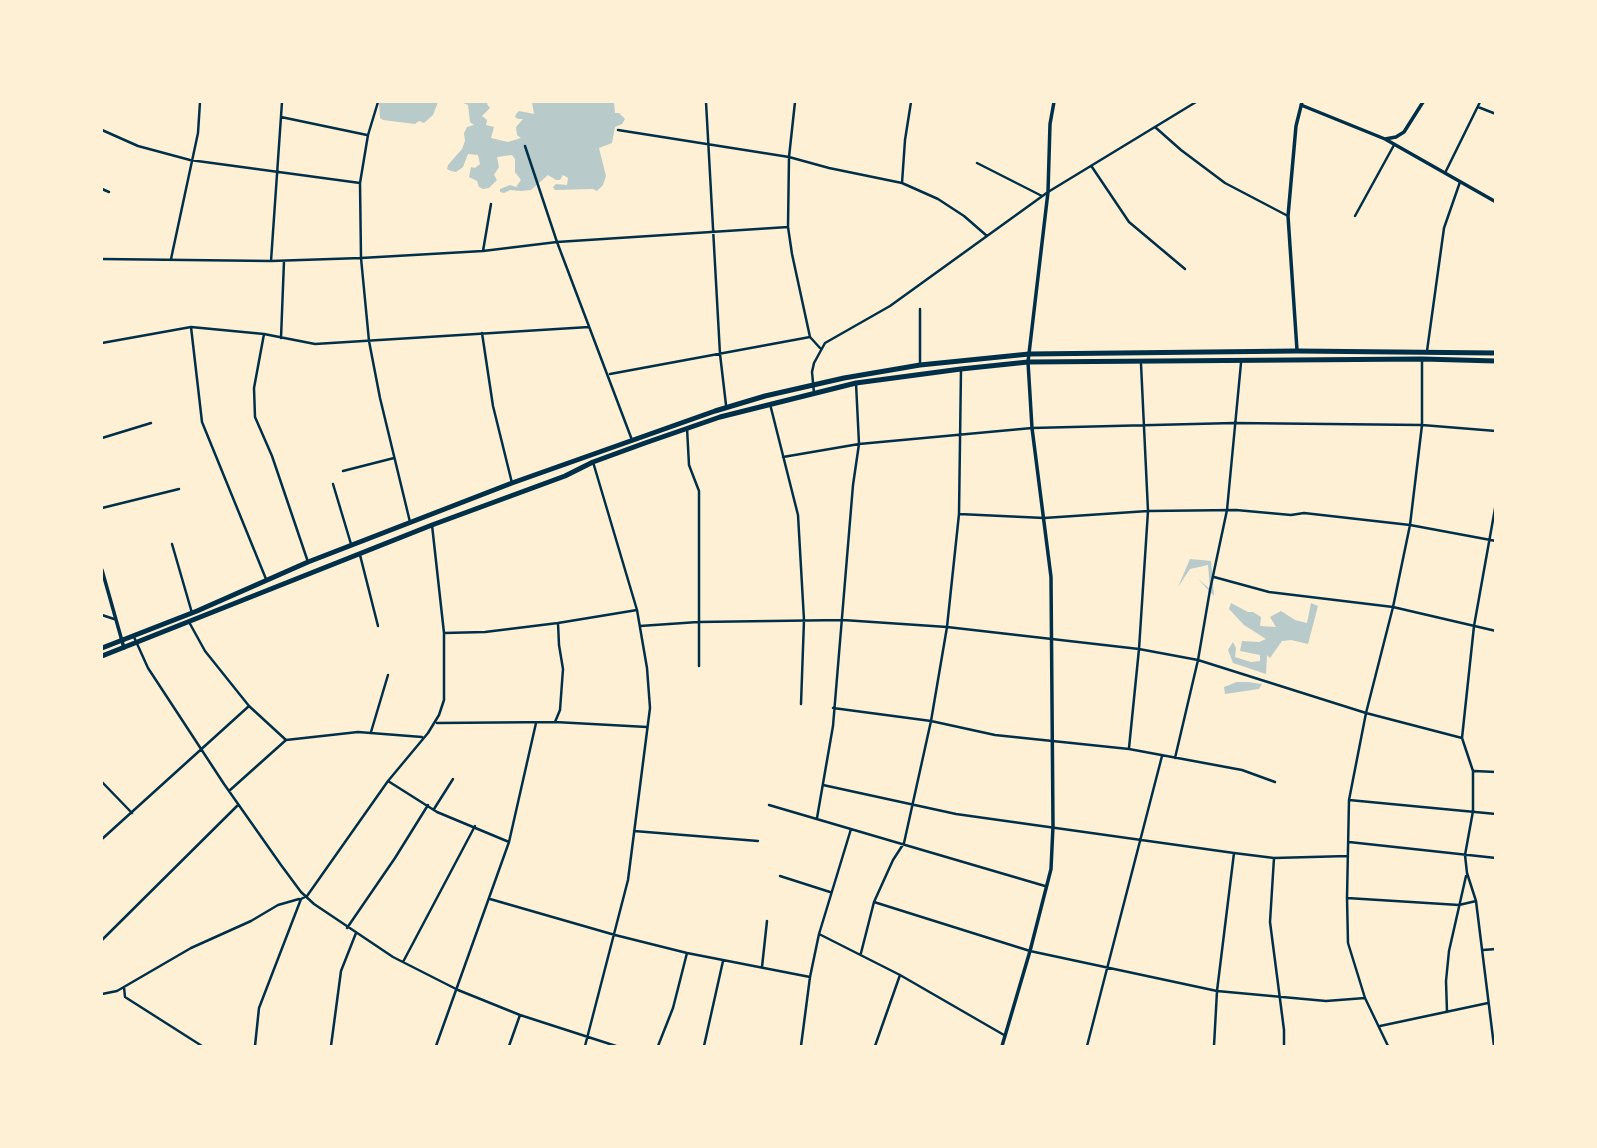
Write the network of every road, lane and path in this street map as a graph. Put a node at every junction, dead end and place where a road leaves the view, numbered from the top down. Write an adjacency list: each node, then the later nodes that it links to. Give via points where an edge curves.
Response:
1 (200, 102): 26 (street)
2 (282, 102): 16 (street)
3 (378, 102): 20 (street)
4 (706, 102): 22 (street)
5 (795, 102): 25 (street)
6 (904, 102): 7 (street)
7 (910, 102): 33 (street)
8 (1054, 102): 36 (street)
9 (1196, 102): 17 (street)
10 (1294, 102): 13 (street)
11 (1423, 102): 21 (street, via 1404,132)
12 (1480, 102): 14 (street)
13 (1302, 103): 21 (street); 40 (street)
14 (1478, 107): 15 (street); 30 (street)
15 (1496, 114)
16 (281, 117): 20 (street); 29 (street)
17 (1155, 127): 28 (street); 40 (street, via 1225,183)
18 (102, 130): 26 (street, via 138,146)
19 (618, 130): 22 (street)
20 (368, 135): 32 (street)
21 (1385, 139): 23 (street)
22 (708, 145): 25 (street); 43 (street)
23 (1394, 145): 30 (street); 41 (street)
24 (525, 146): 45 (street)
25 (789, 157): 33 (street); 42 (street)
26 (190, 160): 29 (street); 49 (street)
27 (977, 163): 37 (street)
28 (1092, 167): 36 (street); 52 (street, via 1129,222)
29 (277, 172): 32 (street); 50 (street)
30 (1445, 173): 31 (street)
31 (1460, 182): 38 (street); 64 (street, via 1444,228)
32 (360, 183): 48 (street)
33 (902, 183): 44 (street, via 938,199)
34 (102, 189): 35 (street)
35 (109, 191)
36 (1048, 192): 37 (street); 67 (street)
37 (1042, 197): 44 (street)
38 (1496, 202)
39 (491, 204): 46 (street)
40 (1288, 216): 63 (street)
41 (1355, 216)
42 (788, 227): 43 (street); 58 (street)
43 (712, 231): 45 (street); 66 (street)
44 (987, 236): 62 (street, via 890,306)
45 (557, 243): 46 (street); 55 (street)
46 (483, 251): 48 (street)
47 (102, 258): 49 (street)
48 (361, 258): 51 (street); 60 (street)
49 (171, 259): 50 (street)
50 (271, 261): 51 (street)
51 (284, 261): 59 (street)
52 (1185, 270)
53 (920, 309): 73 (street)
54 (191, 327): 57 (street); 61 (street); 118 (street, via 202,422)
55 (589, 327): 56 (street); 75 (street)
56 (482, 333): 60 (street); 98 (street, via 492,406)
57 (264, 334): 59 (street); 115 (street, via 254,388 255,418)
58 (810, 337): 62 (street); 66 (street)
59 (281, 338): 60 (street, via 315,344)
60 (369, 341): 93 (street)
61 (102, 343)
62 (820, 348): 77 (street)
63 (1297, 351): 64 (highway); 67 (highway)
64 (1427, 351): 65 (highway)
65 (1496, 353)
66 (720, 354): 75 (street); 80 (street)
67 (1028, 354): 72 (street); 73 (highway)
68 (1241, 359): 69 (highway); 70 (highway); 82 (street)
69 (1422, 359): 71 (highway); 84 (street)
70 (1141, 360): 72 (highway); 83 (street)
71 (1496, 360)
72 (1028, 362): 74 (highway); 86 (street)
73 (920, 365): 77 (highway)
74 (961, 369): 76 (highway); 88 (street)
75 (609, 374): 90 (street)
76 (856, 383): 78 (highway); 91 (street)
77 (813, 385): 78 (street); 80 (highway)
78 (814, 393): 79 (highway)
79 (770, 404): 85 (highway); 92 (street)
80 (726, 408): 90 (highway)
81 (151, 423): 89 (street)
82 (1234, 423): 83 (street); 84 (street); 103 (street)
83 (1144, 425): 86 (street); 104 (street)
84 (1422, 425): 87 (street); 109 (street)
85 (687, 428): 94 (highway); 127 (street, via 689,465 699,491)
86 (1032, 428): 88 (street); 106 (street)
87 (1496, 431)
88 (959, 435): 91 (street); 105 (street)
89 (102, 438)
90 (632, 440): 95 (highway)
91 (859, 444): 92 (street); 125 (street)
92 (783, 457): 124 (street, via 798,515)
93 (394, 458): 96 (street); 107 (street)
94 (593, 462): 97 (highway); 120 (street)
95 (561, 465): 97 (highway); 98 (highway)
96 (343, 471)
97 (565, 476): 108 (highway)
98 (512, 483): 107 (highway)
99 (333, 484): 113 (street)
100 (179, 489): 102 (street)
101 (1496, 503): 110 (street)
102 (102, 508)
103 (1227, 510): 104 (street); 109 (street); 117 (street)
104 (1148, 511): 106 (street); 140 (street)
105 (960, 514): 106 (street); 132 (street)
106 (1044, 518): 135 (street)
107 (410, 522): 113 (highway)
108 (432, 525): 114 (highway); 134 (street)
109 (1410, 525): 110 (street); 119 (street)
110 (1488, 540): 111 (street); 131 (street)
111 (1496, 541)
112 (173, 544): 121 (street)
113 (352, 546): 115 (highway)
114 (359, 553): 126 (highway); 129 (street)
115 (308, 562): 118 (highway)
116 (102, 570): 123 (street)
117 (1213, 577): 119 (street, via 1269,592); 142 (street)
118 (266, 579): 121 (highway)
119 (1393, 607): 131 (street); 148 (street)
120 (637, 610): 128 (street); 130 (street)
121 (192, 613): 136 (highway)
122 (102, 615): 123 (street)
123 (114, 619): 137 (street)
124 (804, 620): 125 (street); 127 (street); 145 (street)
125 (843, 620): 132 (street); 147 (street)
126 (189, 622): 136 (highway); 146 (street, via 205,651)
127 (698, 622): 130 (street); 143 (street)
128 (558, 623): 134 (street); 150 (street, via 563,669)
129 (378, 626)
130 (640, 626): 153 (street, via 650,708)
131 (1474, 626): 133 (street); 156 (street)
132 (947, 627): 135 (street); 149 (street)
133 (1496, 631)
134 (444, 633): 151 (street, via 444,700)
135 (1052, 639): 140 (street); 158 (street)
136 (134, 640): 137 (highway); 139 (highway); 159 (street)
137 (122, 641): 138 (highway); 139 (street)
138 (102, 648)
139 (124, 648): 141 (highway)
140 (1139, 649): 142 (street); 160 (street)
141 (102, 656)
142 (1198, 660): 148 (street); 162 (street)
143 (699, 666)
144 (388, 675): 154 (street)
145 (801, 704)
146 (249, 706): 157 (street); 159 (street)
147 (833, 708): 149 (street); 169 (street)
148 (1366, 713): 156 (street); 171 (street)
149 (931, 721): 158 (street); 173 (street)
150 (555, 722): 152 (street); 153 (street)
151 (436, 723): 152 (street); 155 (street)
152 (536, 723): 188 (street)
153 (647, 727): 184 (street)
154 (371, 732): 155 (street); 157 (street)
155 (424, 737): 166 (street)
156 (1462, 738): 163 (street)
157 (286, 740): 170 (street)
158 (1052, 743): 160 (street); 182 (street)
159 (201, 749): 170 (street); 178 (street)
160 (1129, 749): 161 (street)
161 (1162, 756): 162 (street); 186 (street)
162 (1175, 758): 168 (street, via 1242,770)
163 (1473, 771): 164 (street); 177 (street)
164 (1496, 772)
165 (453, 779): 176 (street)
166 (388, 780): 174 (street); 200 (street)
167 (102, 782): 178 (street)
168 (1275, 782)
169 (822, 785): 173 (street); 180 (street)
170 (229, 791): 172 (street)
171 (1349, 800): 177 (street); 189 (street)
172 (239, 804): 200 (street); 212 (street)
173 (912, 804): 182 (street); 190 (street)
174 (428, 805): 176 (street); 208 (street)
175 (769, 806): 180 (street)
176 (434, 810): 181 (street)
177 (1473, 811): 179 (street); 192 (street)
178 (132, 813): 185 (street)
179 (1496, 814)
180 (817, 818): 183 (street)
181 (475, 826): 188 (street); 219 (street)
182 (1053, 826): 186 (street); 198 (street)
183 (850, 829): 190 (street); 199 (street)
184 (634, 831): 187 (street); 211 (street)
185 (102, 839)
186 (1141, 839): 191 (street); 221 (street)
187 (758, 841)
188 (509, 842): 203 (street)
189 (1348, 842): 192 (street); 193 (street)
190 (904, 843): 198 (street); 205 (street)
191 (1234, 853): 194 (street); 226 (street)
192 (1465, 855): 195 (street); 196 (street)
193 (1348, 856): 194 (street); 201 (street)
194 (1274, 858): 230 (street, via 1270,922)
195 (1496, 858)
196 (1467, 873): 204 (street); 206 (street)
197 (780, 876): 199 (street)
198 (1047, 886): 215 (street)
199 (830, 892): 210 (street)
200 (307, 896): 202 (street); 208 (street)
201 (1347, 898): 206 (street); 231 (street, via 1348,943)
202 (301, 899): 224 (street, via 278,905 191,947); 240 (street, via 259,1008)
203 (489, 899): 211 (street); 225 (street)
204 (1476, 901): 206 (street); 214 (street)
205 (874, 902): 215 (street); 217 (street)
206 (1459, 905): 233 (street, via 1448,961)
207 (767, 921): 220 (street)
208 (347, 928): 209 (street)
209 (356, 933): 219 (street); 241 (street, via 341,971)
210 (819, 934): 217 (street); 223 (street)
211 (615, 935): 216 (street); 238 (street)
212 (102, 940)
213 (1496, 949): 214 (street)
214 (1483, 950): 232 (street)
215 (1030, 951): 221 (street); 237 (street)
216 (687, 953): 218 (street); 246 (street)
217 (860, 953): 222 (street)
218 (723, 960): 220 (street); 247 (street)
219 (403, 962): 225 (street)
220 (762, 967): 223 (street)
221 (1107, 968): 226 (street); 251 (street)
222 (900, 975): 237 (street); 249 (street)
223 (810, 977): 248 (street)
224 (124, 987): 227 (street); 229 (street)
225 (458, 990): 234 (street); 242 (street)
226 (1217, 991): 230 (street); 252 (street)
227 (113, 992): 228 (street); 229 (street)
228 (102, 994)
229 (125, 997): 239 (street)
230 (1279, 998): 231 (street); 253 (street)
231 (1366, 998): 235 (street)
232 (1488, 1003): 233 (street); 236 (street)
233 (1447, 1012): 235 (street)
234 (520, 1015): 238 (street); 243 (street)
235 (1380, 1026): 254 (street)
236 (1493, 1031): 255 (street)
237 (1004, 1035): 250 (street)
238 (588, 1037): 244 (street); 245 (street)
239 (202, 1046)
240 (255, 1046)
241 (331, 1046)
242 (436, 1046)
243 (509, 1046)
244 (585, 1046)
245 (616, 1046)
246 (658, 1046)
247 (704, 1046)
248 (801, 1046)
249 (875, 1046)
250 (1002, 1046)
251 (1087, 1046)
252 (1214, 1046)
253 (1284, 1046)
254 (1388, 1046)
255 (1494, 1046)

